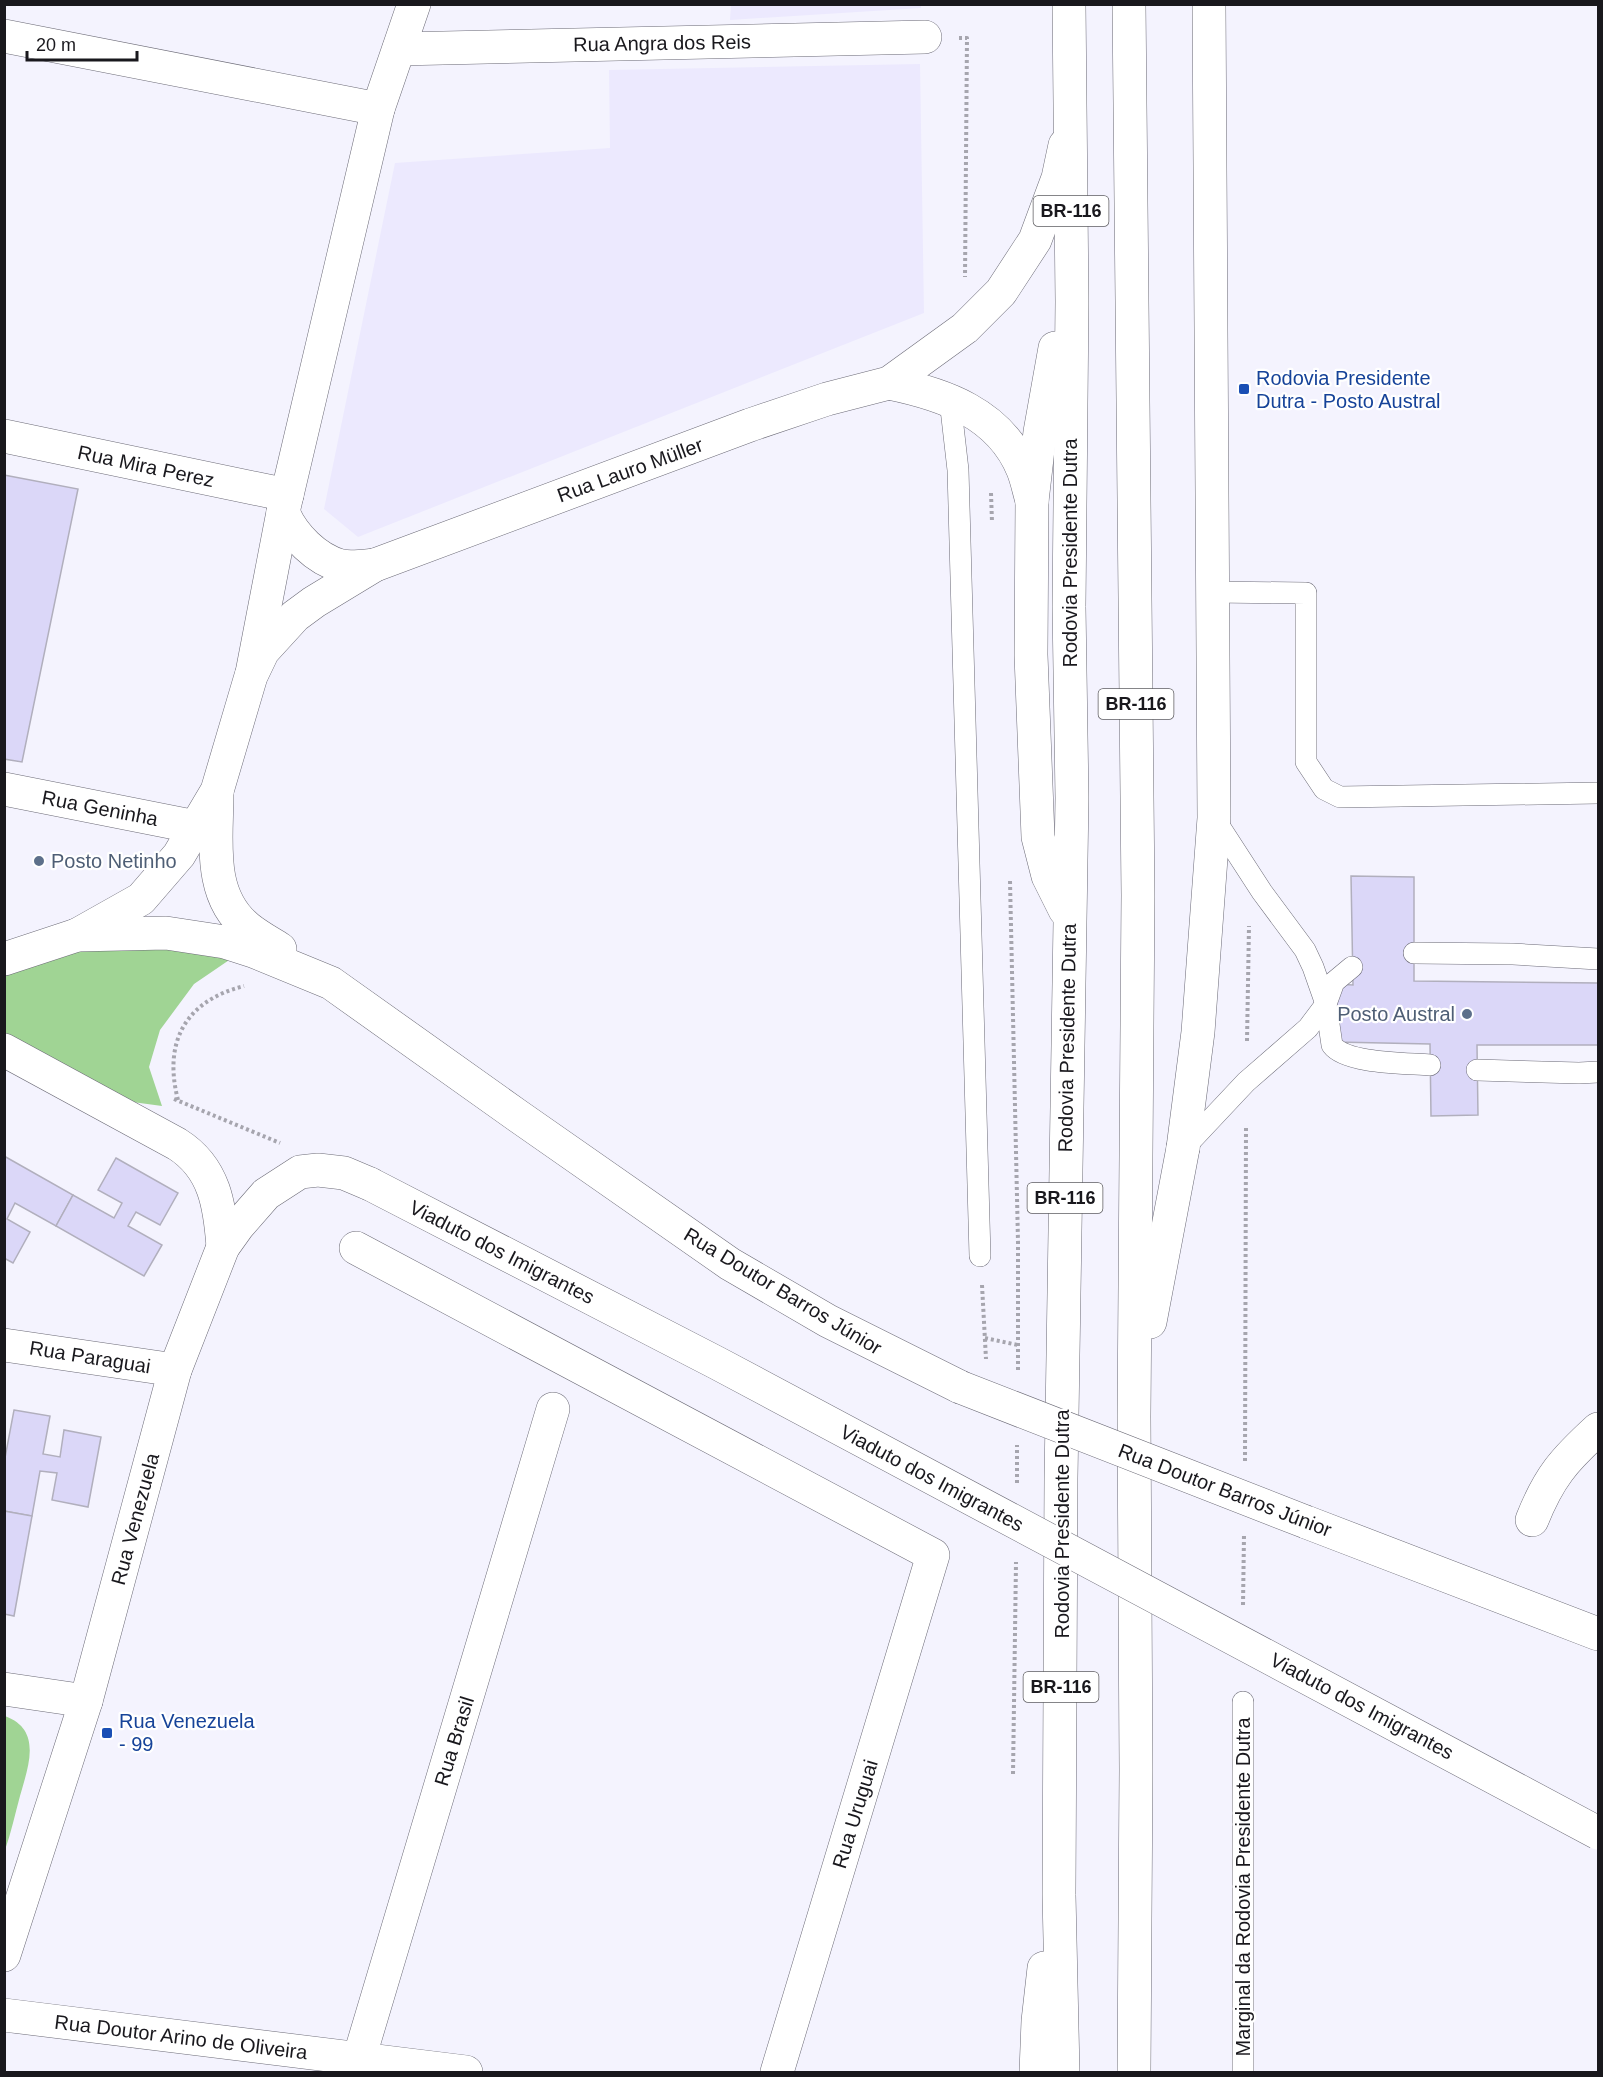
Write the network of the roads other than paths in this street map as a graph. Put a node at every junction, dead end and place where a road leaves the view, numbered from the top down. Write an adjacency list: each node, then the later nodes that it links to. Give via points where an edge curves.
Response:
1 (414, 4): 7 (main road, Rua Lauro Müller)
2 (1069, 4): 9 (main road, Rodovia Presidente Dutra / BR-116)
3 (1129, 4): 43 (main road, BR-116, via 1138,895)
4 (1209, 4): 17 (main road)
5 (4, 36): 8 (main road)
6 (925, 38): 7 (main road, Rua Angra dos Reis)
7 (399, 49): 8 (main road, Rua Lauro Müller)
8 (378, 109): 15 (main road, Rua Lauro Müller)
9 (1070, 121): 10 (main road, Rodovia Presidente Dutra / BR-116); 11 (main road, Rua Lauro Müller, via 1058,178 1035,240 1001,292 965,328)
10 (1072, 302): 14 (main road, via 1055,347); 24 (main road, Rodovia Presidente Dutra / BR-116)
11 (889, 383): 12 (main road); 16 (main road, Rua Lauro Müller, via 750,425)
12 (950, 400): 14 (main road, via 979,416 1004,440 1022,469); 40 (lane, via 958,470)
13 (4, 436): 15 (main road, Rua Mira Perez)
14 (1032, 501): 24 (main road, via 1031,655 1038,837 1048,876)
15 (285, 503): 16 (main road, Rua Lauro Müller, via 291,527 323,558 344,566); 18 (main road, Rua Lauro Müller)
16 (375, 565): 18 (main road, Rua Lauro Müller, via 295,616 263,651)
17 (1213, 592): 21 (lane, via 1306,593 1306,762 1324,789 1340,798); 22 (main road)
18 (251, 676): 20 (main road, Rua Lauro Müller)
19 (4, 789): 23 (main road, Rua Geninha)
20 (217, 791): 23 (main road, Rua Lauro Müller); 30 (main road, Rua Lauro Müller, via 217,875 233,910 249,929)
21 (1599, 793)
22 (1214, 819): 31 (lane, via 1305,950); 36 (main road, via 1198,1032)
23 (196, 827): 25 (main road, Rua Lauro Müller, via 179,855 141,899)
24 (1069, 917): 52 (main road, Rodovia Presidente Dutra / BR-116)
25 (77, 934): 27 (main road, Rua Doutor Barros Júnior); 30 (main road, Rua Doutor Barros Júnior, via 166,933 214,939)
26 (1414, 953): 28 (lane)
27 (4, 959)
28 (1599, 959)
29 (1352, 966): 31 (lane, via 1334,982)
30 (331, 983): 47 (main road, Rua Doutor Barros Júnior, bridge, via 730,1264 828,1321 960,1387)
31 (1326, 1004): 33 (lane, via 1336,1051 1358,1058); 36 (lane, via 1308,1028 1246,1082)
32 (4, 1050): 38 (main road, via 186,1149 202,1167 214,1190 221,1214)
33 (1430, 1065)
34 (1477, 1070): 35 (lane)
35 (1599, 1072)
36 (1184, 1148): 43 (main road)
37 (364, 1181): 38 (main road, Rua Venezuela, via 344,1173 300,1172 260,1200); 51 (main road, Viaduto dos Imigrantes, bridge, via 717,1363)
38 (223, 1247): 42 (main road, Rua Venezuela)
39 (356, 1248): 58 (main road, Rua Uruguai, via 933,1555)
40 (980, 1256)
41 (4, 1345): 42 (main road, Rua Paraguai)
42 (175, 1370): 49 (main road, Rua Venezuela)
43 (1134, 1404): 55 (main road, BR-116)
44 (553, 1409): 56 (main road, Rua Brasil)
45 (1599, 1429): 46 (main road, via 1552,1477)
46 (1532, 1520)
47 (1599, 1634)
48 (4, 1689): 49 (main road)
49 (86, 1701): 53 (main road, Rua Venezuela)
50 (1243, 1702): 63 (lane, Marginal da Rodovia Presidente Dutra)
51 (1599, 1833)
52 (1059, 1896): 59 (main road, BR-116, via 1046,1956); 60 (main road, Rodovia Presidente Dutra / BR-116)
53 (4, 1954)
54 (4, 2015): 56 (main road, Rua Doutor Arino de Oliveira)
55 (1135, 2039): 61 (main road, BR-116); 62 (main road)
56 (357, 2066): 57 (main road, Rua Doutor Arino de Oliveira)
57 (466, 2073)
58 (777, 2073)
59 (1036, 2073)
60 (1063, 2073)
61 (1134, 2073)
62 (1150, 2073)
63 (1243, 2073)

